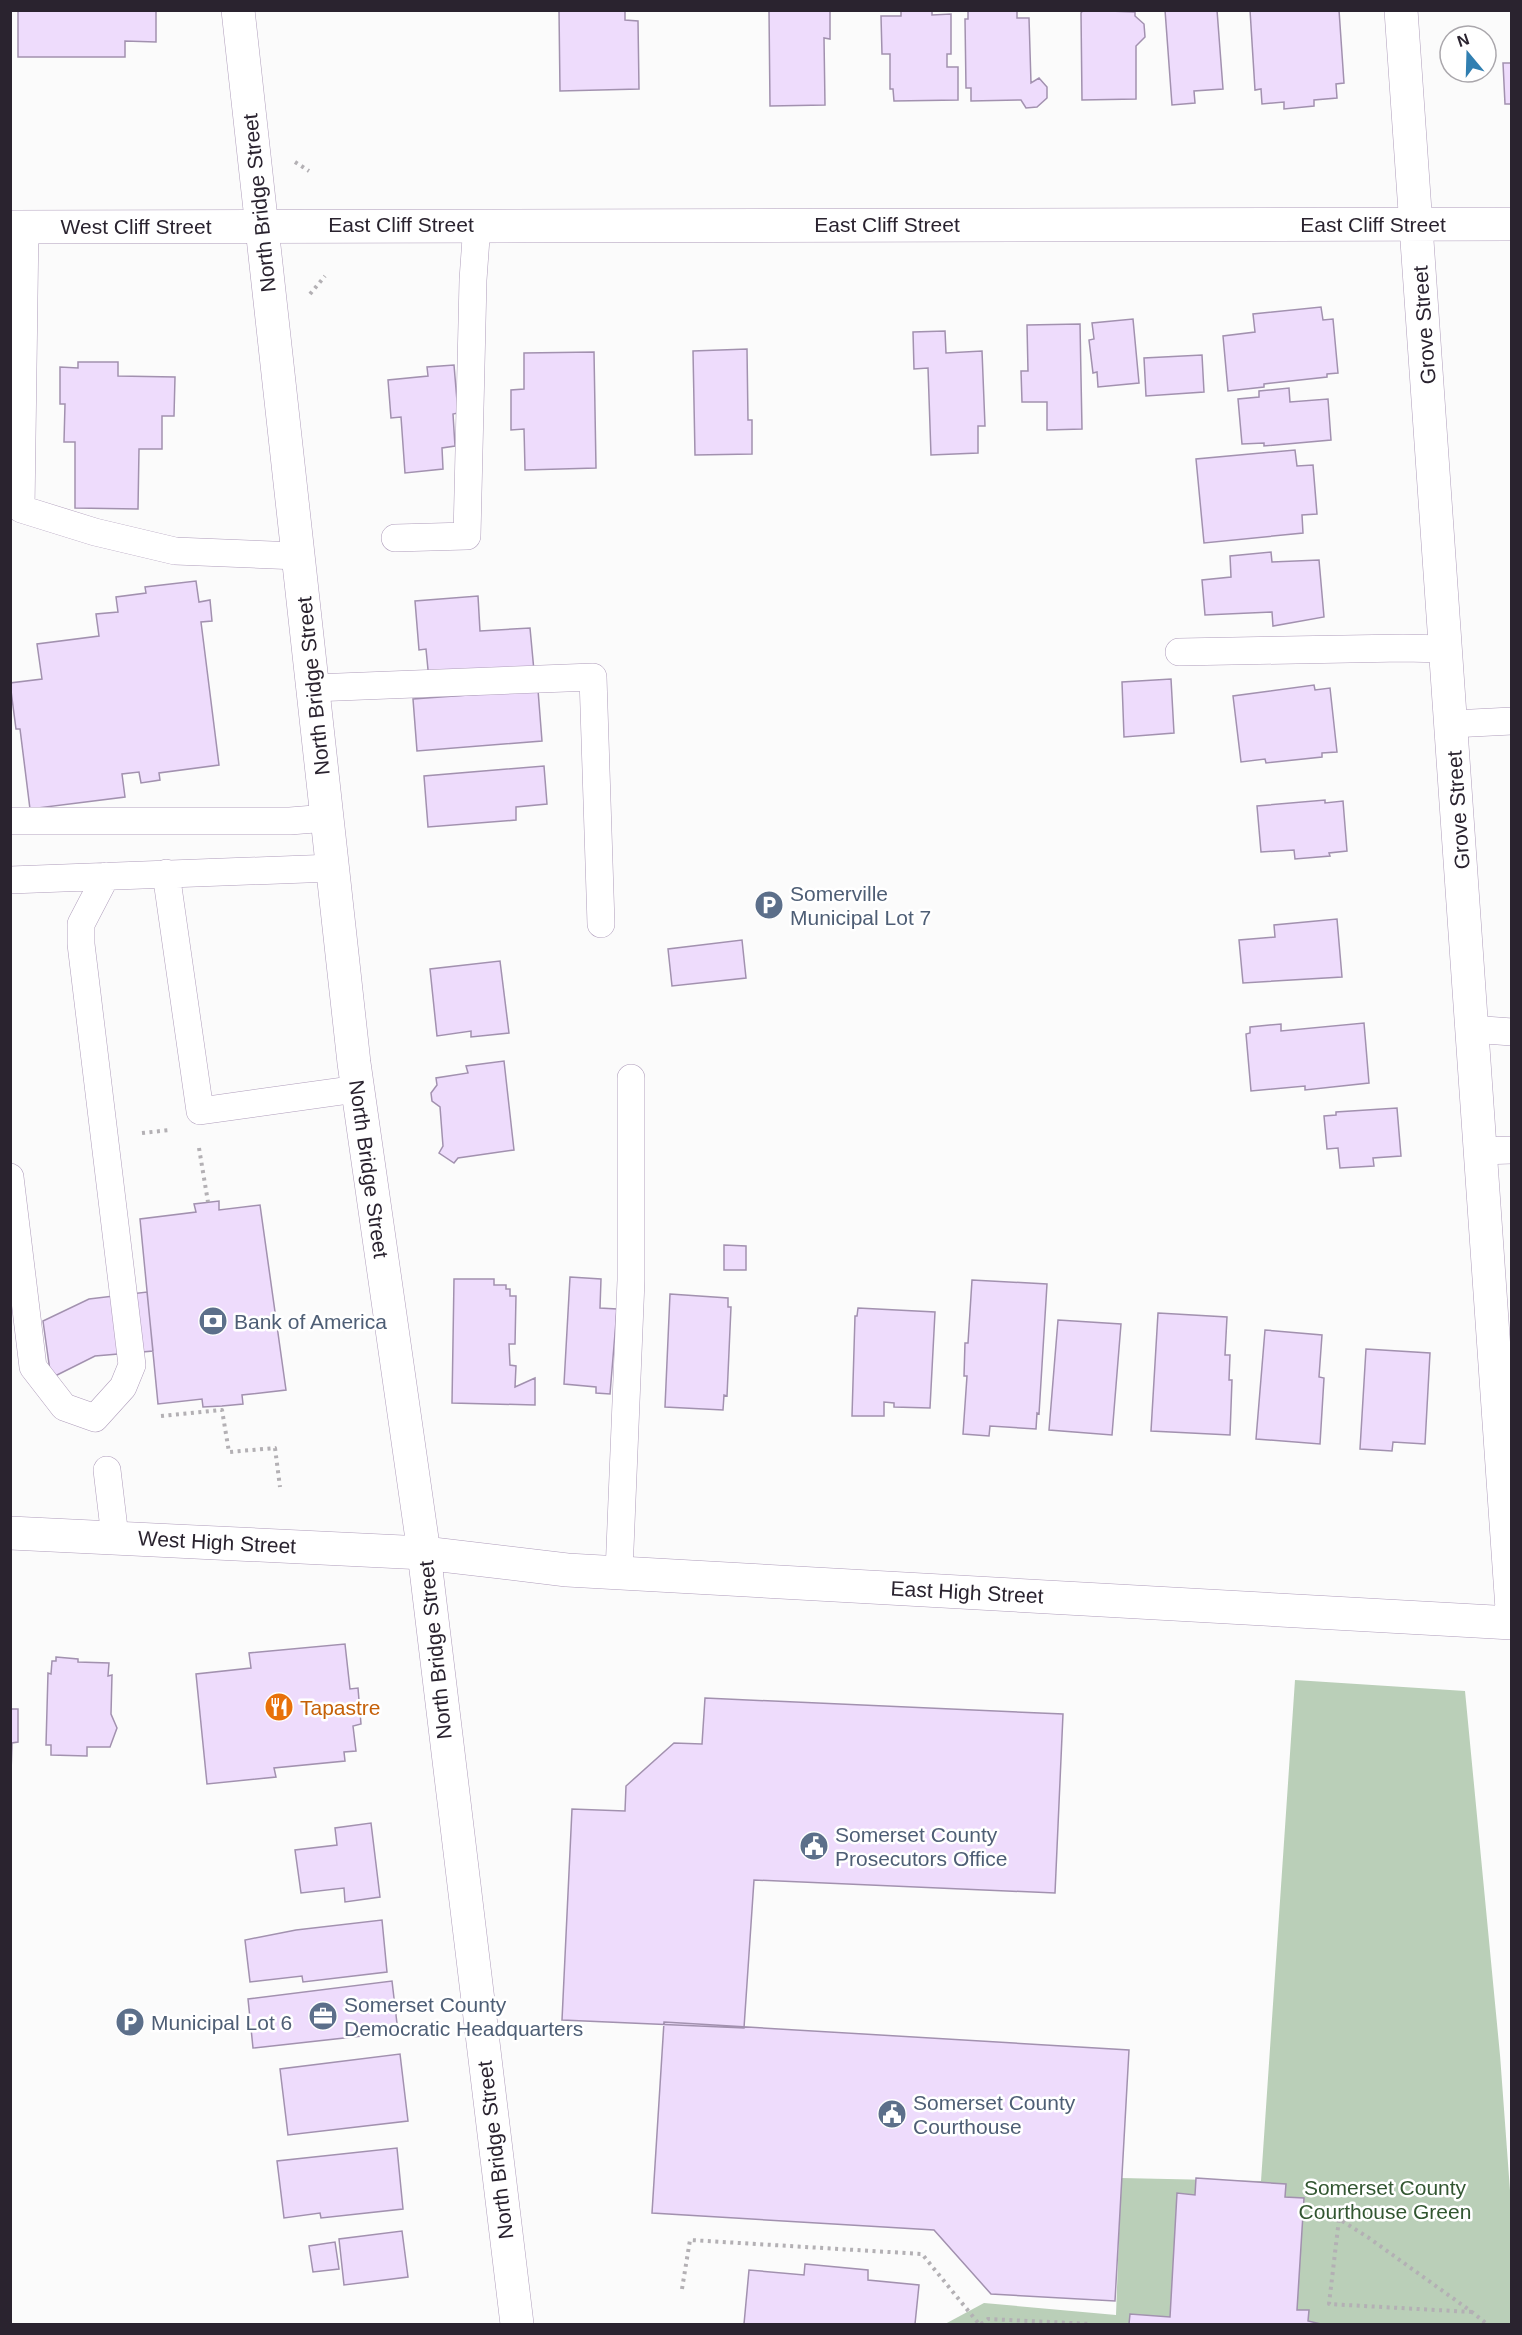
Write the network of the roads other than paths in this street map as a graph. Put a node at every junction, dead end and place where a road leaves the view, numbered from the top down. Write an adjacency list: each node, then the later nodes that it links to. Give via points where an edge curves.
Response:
1 (238, 10): 3 (street, North Bridge Street)
2 (1401, 10): 5 (street, Grove Street)
3 (262, 224): 4 (street, East Cliff Street); 7 (street, West Cliff Street); 10 (street, North Bridge Street)
4 (477, 224): 5 (street, East Cliff Street); 9 (lane, via 467,536)
5 (1417, 224): 6 (street, East Cliff Street); 11 (street, Grove Street)
6 (1512, 224)
7 (18, 226): 8 (lane, via 22,446)
8 (16, 509): 10 (lane, via 175,551)
9 (395, 538)
10 (298, 556): 13 (street, North Bridge Street)
11 (1446, 649): 12 (lane); 15 (street, Grove Street)
12 (1179, 652)
13 (313, 688): 16 (street, North Bridge Street); 22 (lane, via 593,677)
14 (1512, 721): 15 (lane)
15 (1452, 724): 23 (street, Grove Street)
16 (327, 818): 17 (lane); 18 (street, North Bridge Street)
17 (10, 821)
18 (333, 868): 19 (lane); 26 (street, North Bridge Street)
19 (166, 873): 20 (lane); 26 (lane, via 200,1111)
20 (106, 876): 21 (lane); 28 (lane, via 81,924 81,944 132,1365 123,1387 95,1418 64,1407 33,1367)
21 (10, 880)
22 (601, 924)
23 (1472, 1029): 24 (lane); 27 (street, Grove Street)
24 (1512, 1032)
25 (631, 1078): 33 (lane, via 631,1280)
26 (357, 1089): 32 (street, North Bridge Street)
27 (1496, 1151): 34 (street, Grove Street)
28 (10, 1177)
29 (107, 1470): 31 (lane)
30 (10, 1533): 31 (street, West High Street)
31 (115, 1537): 32 (street, West High Street)
32 (424, 1553): 33 (street, East High Street); 36 (street, North Bridge Street)
33 (619, 1573): 35 (street, East High Street)
34 (1512, 1609)
35 (1512, 1623)
36 (517, 2325)

